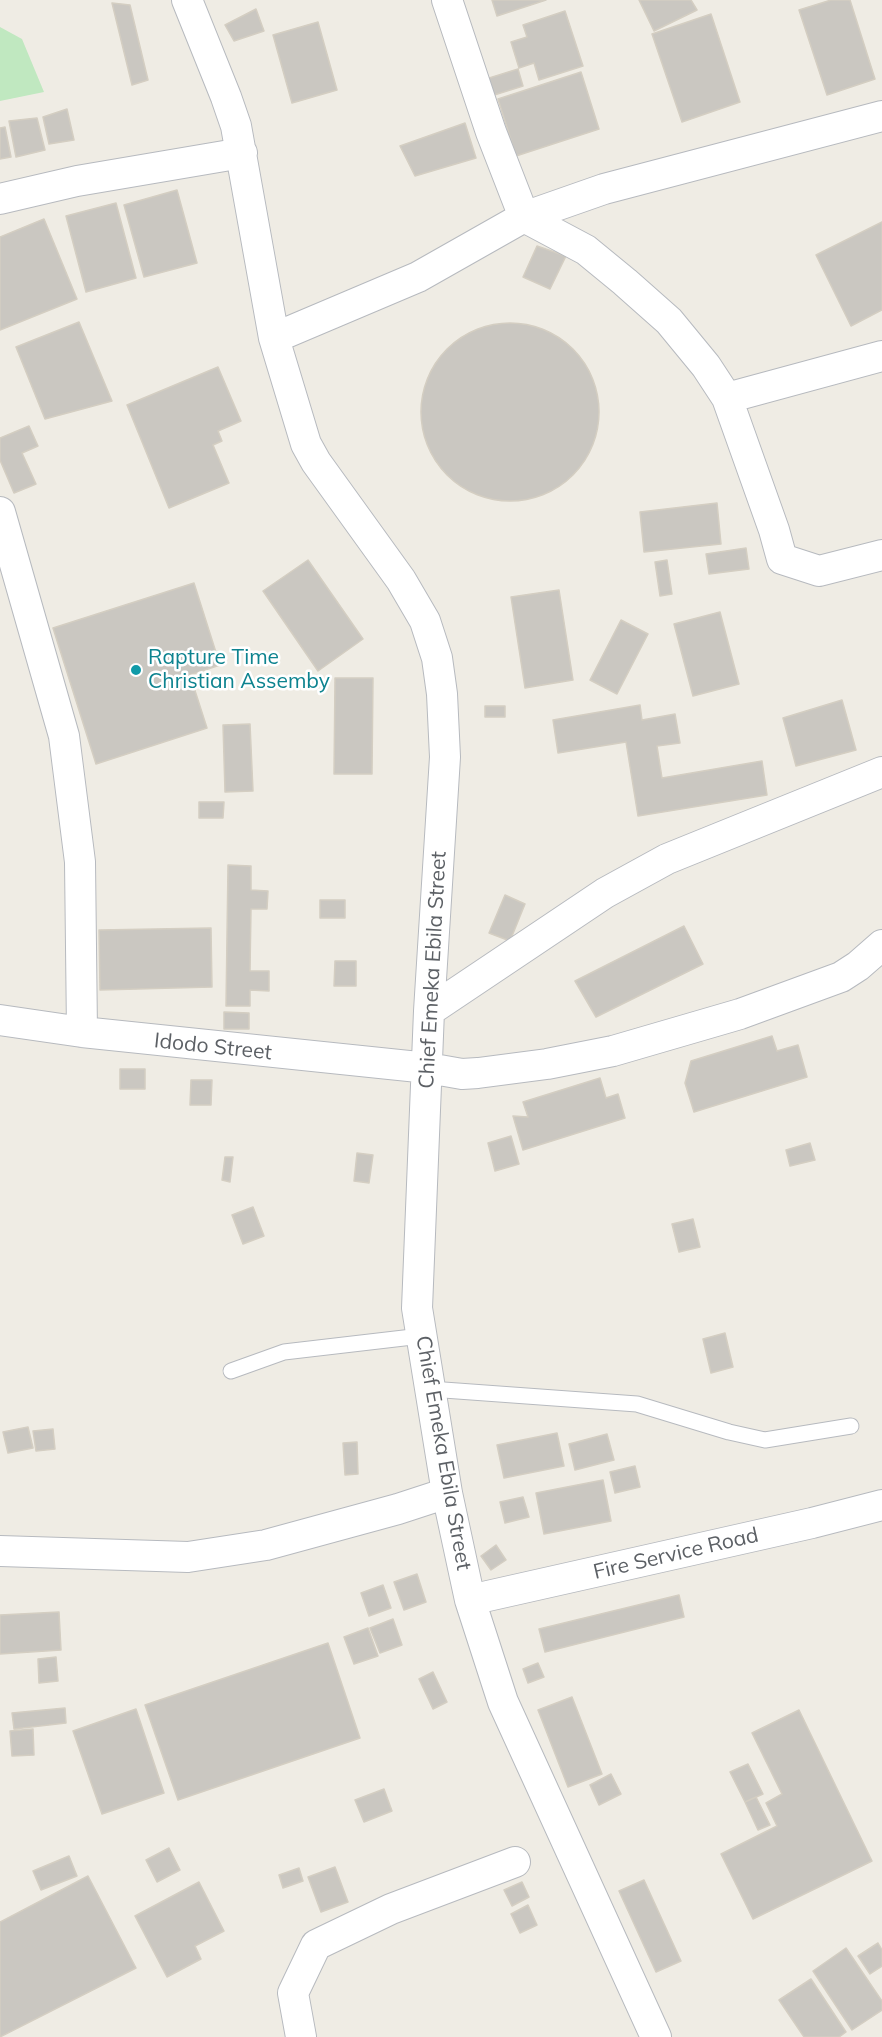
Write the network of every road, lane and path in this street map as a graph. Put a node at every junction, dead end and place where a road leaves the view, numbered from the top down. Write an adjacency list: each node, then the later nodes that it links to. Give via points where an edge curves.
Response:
1 (187, 0): 4 (street, Chief Emeka Ebila Street, via 226,97)
2 (447, 0): 6 (street)
3 (882, 116): 6 (street, via 604,189)
4 (242, 153): 5 (street, via 76,181); 7 (street, Chief Emeka Ebila Street)
5 (0, 199)
6 (524, 217): 7 (street, via 418,277); 9 (street, via 586,250 669,321)
7 (274, 338): 14 (street, Chief Emeka Ebila Street, via 306,444 412,598 426,621 437,658 445,757)
8 (882, 356): 9 (street)
9 (727, 398): 11 (street, via 782,559 819,571)
10 (0, 512): 16 (street, via 64,736 80,862)
11 (882, 555)
12 (882, 772): 14 (street, via 667,859 606,893)
13 (882, 945): 17 (street, Idodo Street, via 841,977 740,1014 612,1051 478,1073)
14 (429, 1011): 17 (street, Chief Emeka Ebila Street)
15 (0, 1020): 16 (street, Idodo Street)
16 (82, 1032): 17 (street, Idodo Street)
17 (428, 1068): 18 (street, Chief Emeka Ebila Street, via 417,1308)
18 (421, 1336): 19 (lane, via 284,1352); 20 (street, Chief Emeka Ebila Street)
19 (231, 1371)
20 (430, 1389): 21 (lane, via 637,1404 765,1440); 22 (street, Chief Emeka Ebila Street)
21 (851, 1426)
22 (447, 1493): 24 (street, via 266,1545 189,1557); 25 (street, Chief Emeka Ebila Street)
23 (882, 1506): 25 (street, Fire Service Road)
24 (0, 1551)
25 (470, 1600): 28 (street, Chief Emeka Ebila Street, via 503,1702)
26 (515, 1862): 27 (street, via 391,1909 316,1945 293,1993)
27 (301, 2037)
28 (656, 2037)

